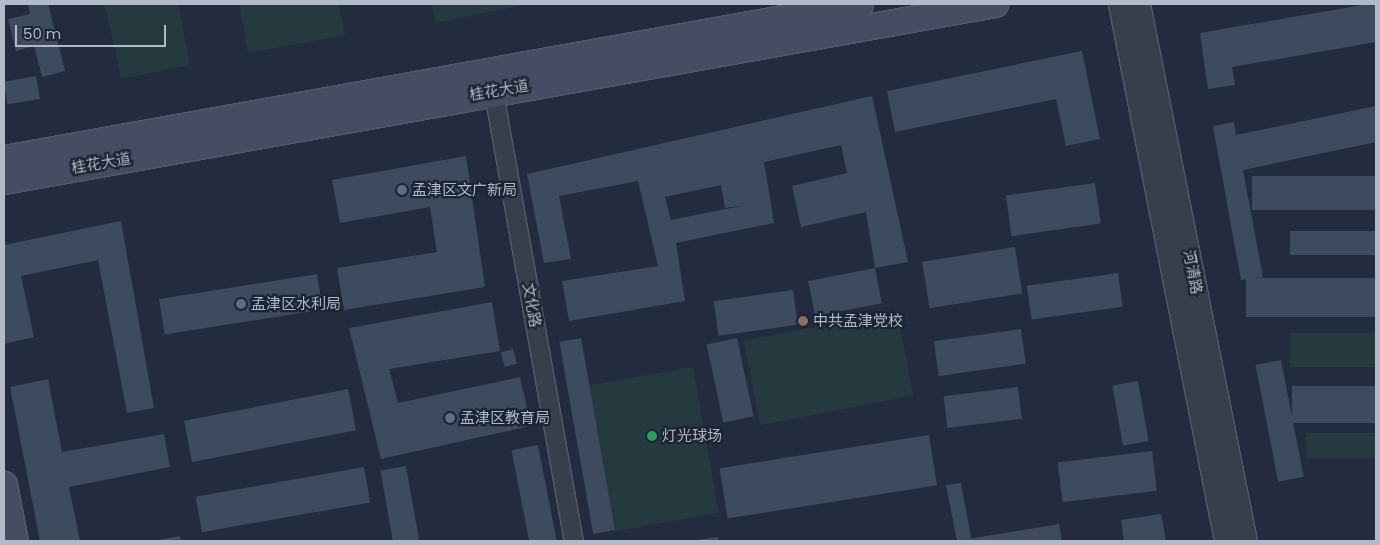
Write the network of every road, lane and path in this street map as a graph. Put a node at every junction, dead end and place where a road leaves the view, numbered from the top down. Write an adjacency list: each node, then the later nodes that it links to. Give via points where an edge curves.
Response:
1 (860, 4): 5 (main road, 桂花大道)
2 (995, 4): 5 (main road, 桂花大道)
3 (1119, 4): 11 (street, 河清路)
4 (1139, 4): 12 (street, 河清路)
5 (492, 80): 6 (main road, 桂花大道); 7 (main road, 桂花大道); 10 (street, 文化路)
6 (4, 158)
7 (4, 181)
8 (4, 484): 9 (main road)
9 (15, 541)
10 (574, 541)
11 (1225, 541)
12 (1246, 541)

